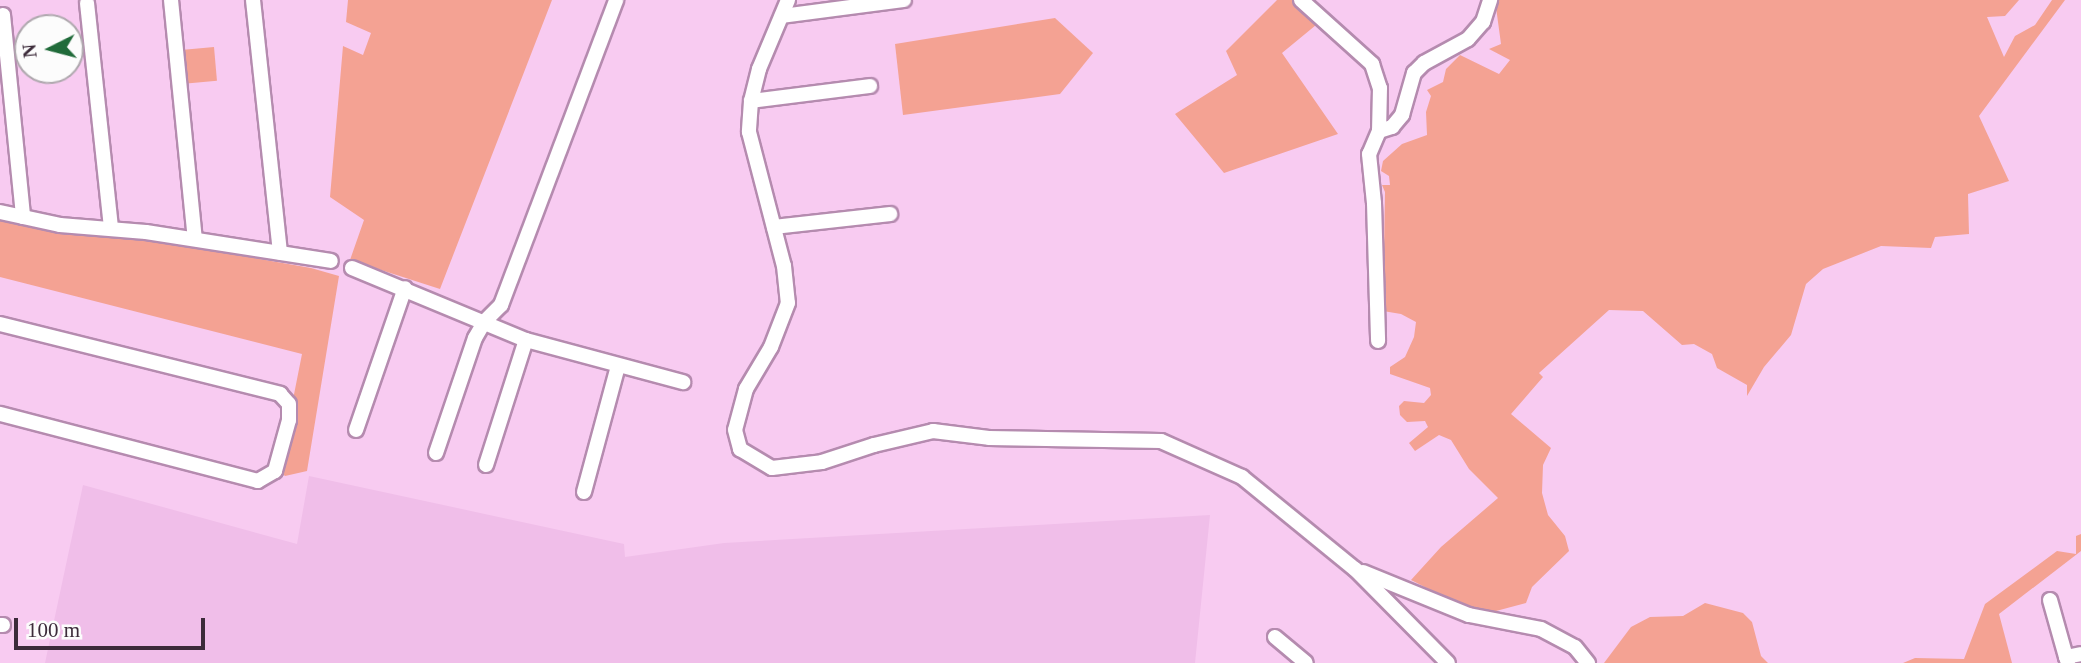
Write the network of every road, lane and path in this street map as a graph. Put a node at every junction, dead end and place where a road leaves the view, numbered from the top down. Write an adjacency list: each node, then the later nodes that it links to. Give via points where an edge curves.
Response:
1 (171, 0): 20 (street)
2 (253, 0): 21 (street)
3 (616, 0): 25 (street, via 502,305)
4 (788, 0): 11 (street)
5 (905, 0): 8 (street)
6 (1301, 0): 14 (street, via 1371,64 1380,88)
7 (1490, 0): 14 (street, via 1483,22 1468,39 1414,73 1402,115 1392,127)
8 (874, 1): 11 (street)
9 (87, 3): 19 (street)
10 (2, 15): 17 (street)
11 (782, 16): 13 (street, via 759,69)
12 (870, 86): 13 (street)
13 (751, 102): 18 (street, via 749,132)
14 (1379, 131): 28 (street, via 1369,154)
15 (0, 212): 17 (street)
16 (890, 214): 18 (street)
17 (23, 217): 19 (street)
18 (774, 227): 36 (street, via 788,303 771,347 746,389 735,430 740,449 772,468 822,462 933,431 989,438 1161,442 1241,477)
19 (111, 228): 20 (street)
20 (195, 239): 21 (street)
21 (280, 253): 22 (street)
22 (331, 261)
23 (352, 268): 24 (street)
24 (405, 288): 25 (street); 32 (street)
25 (485, 321): 27 (street); 33 (street)
26 (0, 324): 31 (street, via 280,394 289,404 289,419 275,471 258,481)
27 (526, 340): 29 (street); 34 (street)
28 (1378, 341)
29 (618, 366): 30 (street); 35 (street)
30 (683, 382)
31 (0, 414)
32 (356, 430)
33 (436, 453)
34 (486, 465)
35 (584, 492)
36 (1355, 569): 41 (street); 42 (street, via 1469,615 1541,629 1576,647)
37 (2050, 600): 39 (street)
38 (1275, 637): 40 (street)
39 (2072, 658)
40 (1306, 663)
41 (1448, 663)
42 (1588, 663)

